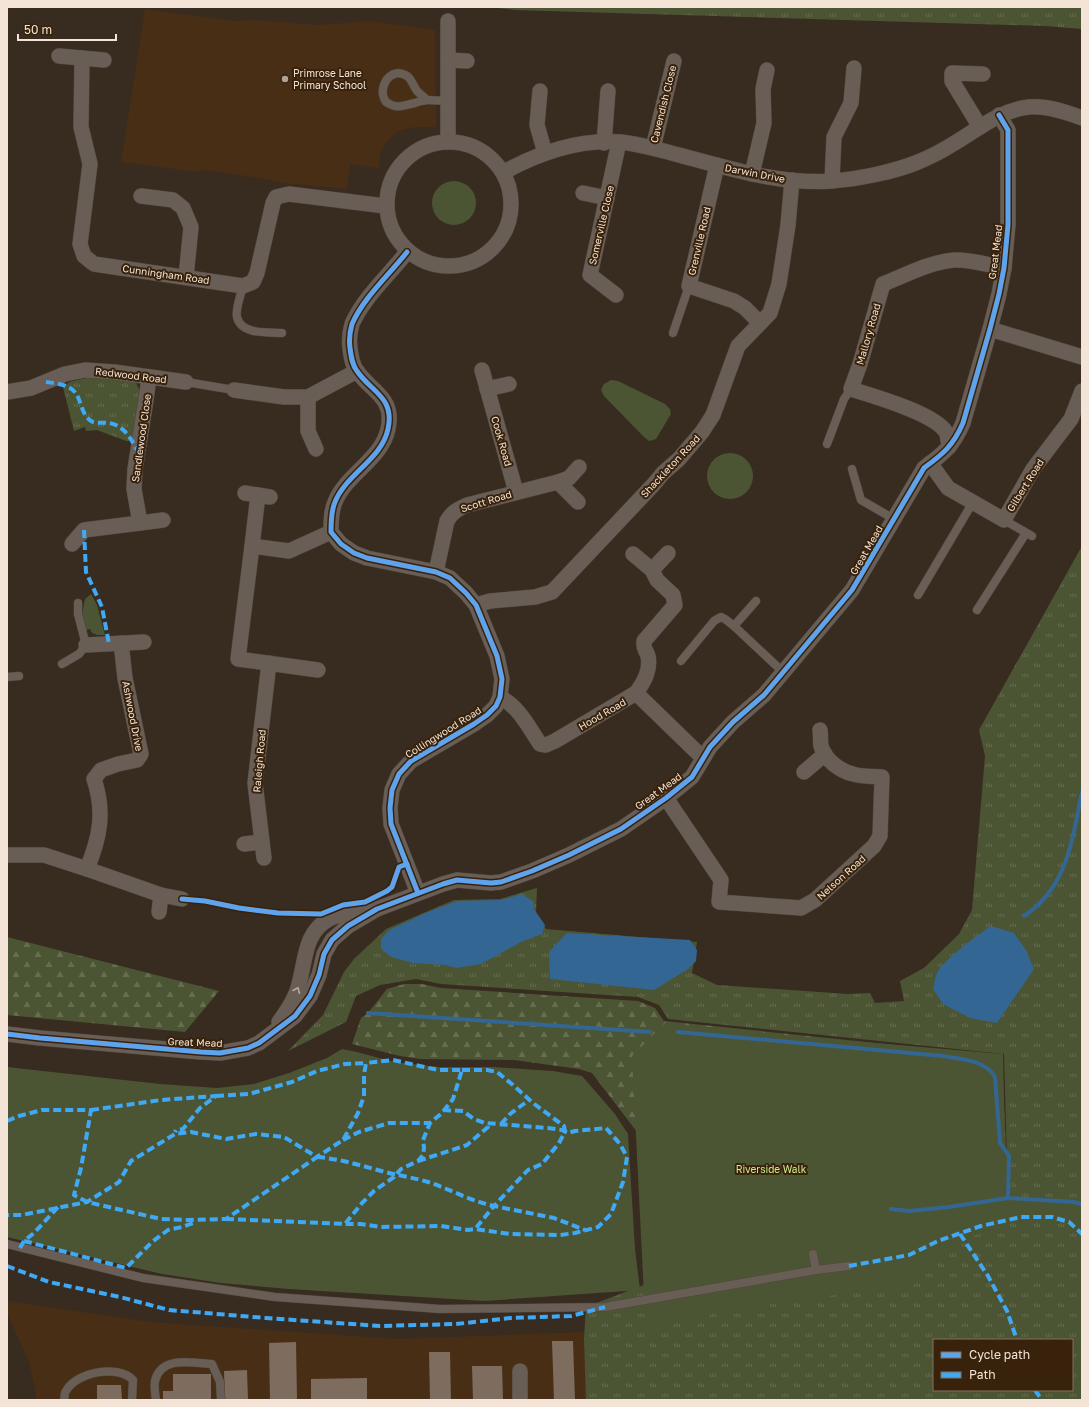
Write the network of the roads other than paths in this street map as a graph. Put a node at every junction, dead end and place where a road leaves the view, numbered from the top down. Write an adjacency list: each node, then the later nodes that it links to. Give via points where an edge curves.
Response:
1 (448, 21): 5 (street)
2 (59, 56): 3 (street)
3 (82, 58): 4 (street); 34 (street, Cunningham Road, via 81,127 90,164 80,244 84,256 94,264)
4 (104, 60)
5 (448, 60): 6 (street); 14 (street)
6 (467, 60)
7 (674, 61): 21 (street, Cavendish Close)
8 (854, 68): 27 (street, via 851,103 834,137)
9 (767, 70): 25 (street, via 763,89 764,123)
10 (983, 74): 17 (street, via 952,73 952,80)
11 (540, 91): 22 (street, via 537,126)
12 (608, 91): 20 (street)
13 (428, 100): 13 (lane, via 400,107 389,104 383,96 385,83 389,77 403,74 412,80 417,90); 14 (lane)
14 (448, 101): 18 (street)
15 (999, 115): 16 (street, Darwin Drive, via 1029,106 1059,109); 17 (street, Darwin Drive); 33 (street, Great Mead, via 1008,130 1008,225)
16 (1082, 118)
17 (980, 127): 27 (street, Darwin Drive, via 952,145 917,162 879,173)
18 (448, 142): 24 (street, via 478,149); 31 (street, via 426,147 403,163 394,175)
19 (619, 142): 20 (street, Darwin Drive); 21 (street, Darwin Drive); 30 (street, Somerville Close)
20 (604, 143): 22 (street, Darwin Drive, via 580,144)
21 (653, 148): 23 (street, Darwin Drive)
22 (545, 153): 24 (street, Darwin Drive)
23 (717, 165): 25 (street, Darwin Drive); 36 (street, Grenville Road)
24 (504, 172): 32 (street, via 510,190 511,209 508,226 501,241 491,250 469,262 449,265 427,262)
25 (752, 174): 26 (street, Darwin Drive)
26 (792, 180): 27 (street, Darwin Drive); 38 (street, Shackleton Road, via 788,225 778,284 770,313)
27 (832, 181)
28 (583, 193): 30 (street)
29 (141, 196): 34 (street, via 174,200 183,208 191,227)
30 (607, 198): 37 (street, Somerville Close, via 590,275)
31 (385, 206): 32 (street, via 387,222 396,242); 35 (street, via 289,194 276,197 257,273 253,282)
32 (407, 252): 44 (street, via 372,293 352,326 349,342)
33 (1004, 268): 39 (street, Great Mead); 48 (street, Mallory Road, via 956,260 938,263 883,284)
34 (186, 276): 35 (street, Cunningham Road)
35 (243, 286): 40 (lane, via 236,316 240,324 253,331)
36 (689, 286): 38 (street, Grenville Road, via 734,301); 41 (lane)
37 (616, 296)
38 (760, 323): 79 (street, Shackleton Road, via 738,346 712,415 702,432 560,585 544,595)
39 (990, 329): 42 (street); 55 (street, Great Mead, via 963,423)
40 (282, 333)
41 (673, 333)
42 (1082, 357)
43 (482, 370): 49 (street, Cook Road)
44 (357, 371): 53 (street); 69 (street, via 388,407 389,426 382,444 340,492 333,511)
45 (149, 377): 46 (street, Redwood Road); 52 (street, Redwood Road, via 85,370 66,374 31,388); 68 (street, Sandlewood Close, via 135,469 134,489)
46 (186, 382): 50 (lane)
47 (509, 384): 49 (street)
48 (851, 388): 54 (lane, via 844,399); 55 (street, via 922,414 946,432)
49 (487, 389): 61 (street, Cook Road)
50 (234, 390): 53 (street, via 284,397)
51 (1082, 391): 67 (street, Gilbert Road, via 1071,419 1033,469)
52 (7, 392)
53 (308, 397): 56 (street, via 308,431)
54 (827, 444)
55 (950, 447): 57 (street, Great Mead)
56 (316, 449)
57 (930, 463): 64 (street, Gilbert Road, via 948,488); 65 (street, Great Mead, via 915,481)
58 (579, 467): 60 (street, Scott Road, via 569,478)
59 (852, 469): 65 (lane, via 861,500)
60 (558, 482): 61 (street, Scott Road); 63 (street)
61 (516, 492): 75 (street, Scott Road, via 467,506 450,514)
62 (258, 495): 71 (street)
63 (578, 502)
64 (973, 502): 67 (street, Gilbert Road); 76 (lane)
65 (894, 519): 89 (street, Great Mead, via 858,582)
66 (163, 520): 68 (street)
67 (1004, 520): 80 (lane, via 1029,534)
68 (140, 523): 70 (street, via 84,530)
69 (331, 532): 71 (street, via 289,552); 75 (street, via 341,544 360,555)
70 (72, 544)
71 (252, 546): 86 (street, via 238,659)
72 (668, 553): 74 (street)
73 (633, 554): 74 (street)
74 (652, 570): 92 (street, via 657,580 673,595 675,605 644,641 643,647 648,655 649,668 645,682)
75 (436, 572): 79 (street, via 450,578)
76 (918, 596)
77 (756, 601): 81 (lane)
78 (78, 602): 84 (lane, via 78,614)
79 (476, 605): 93 (street, via 497,656 502,679)
80 (977, 610)
81 (734, 626): 85 (lane, via 721,617 717,618); 89 (lane)
82 (144, 642): 83 (street)
83 (121, 643): 84 (street); 103 (street, Ashwood Drive, via 125,678 141,754 137,760 101,770 94,779 99,794 101,815 95,848)
84 (86, 645): 87 (lane, via 79,654)
85 (681, 661)
86 (269, 663): 88 (street); 99 (street, Raleigh Road, via 255,783)
87 (62, 664)
88 (318, 670)
89 (783, 672): 96 (street, Great Mead, via 764,695 733,722)
90 (19, 676): 91 (lane)
91 (7, 677)
92 (636, 693): 93 (street, Hood Road, via 546,745 540,744 518,710); 96 (street, Hood Road)
93 (500, 697): 104 (street, Collingwood Road, via 496,706 487,715 411,761 399,774 392,790 391,824)
94 (820, 730): 95 (street, via 821,746)
95 (825, 754): 97 (street); 98 (street, Nelson Road, via 830,761 844,770 854,774 882,777 880,836 874,846 816,900 801,908 719,902 721,880)
96 (703, 758): 98 (street, Great Mead, via 692,777)
97 (804, 772)
98 (666, 798): 104 (street, Great Mead, via 621,829 532,871 501,882 457,880)
99 (262, 842): 100 (street); 102 (street, Raleigh Road)
100 (244, 844)
101 (7, 855): 103 (street, via 44,855)
102 (264, 858)
103 (87, 869): 105 (street)
104 (418, 893): 108 (street, Great Mead, via 377,909 332,917 317,928 307,946 299,986 289,1007 269,1035 248,1048 220,1053)
105 (161, 895): 106 (street); 107 (street)
106 (182, 899)
107 (159, 912)
108 (7, 1034)
109 (7, 1244): 112 (lane, via 142,1278 275,1296 440,1309 605,1307)
110 (812, 1254): 112 (lane)
111 (849, 1266): 112 (lane)
112 (816, 1270)
113 (520, 1371): 118 (street)
114 (64, 1400): 115 (lane, via 65,1392 76,1380 91,1373 107,1372 129,1376 133,1380)
115 (132, 1400)
116 (156, 1400): 117 (lane, via 155,1382 158,1374 164,1367 175,1362 212,1364 220,1382)
117 (221, 1400)
118 (520, 1400)

